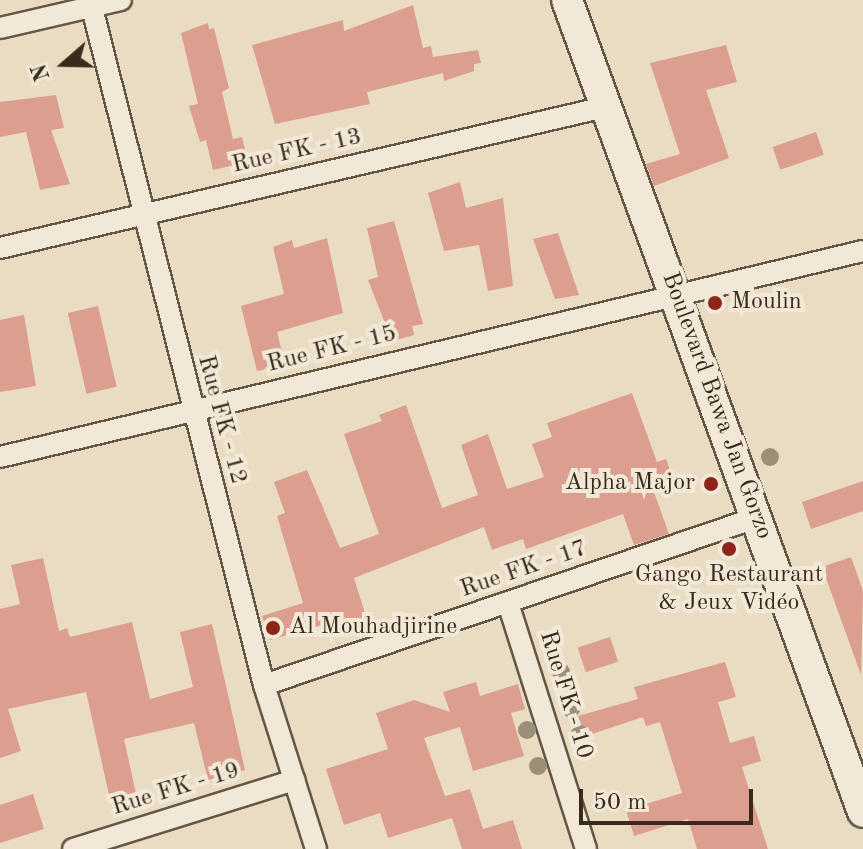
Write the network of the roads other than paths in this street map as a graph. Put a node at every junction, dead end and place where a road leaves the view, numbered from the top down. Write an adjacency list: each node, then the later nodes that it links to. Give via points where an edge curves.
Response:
1 (121, 0): 3 (street)
2 (567, 0): 5 (main road, Boulevard Bawa Jan Gorzo)
3 (90, 3): 4 (street); 6 (street, Rue FK - 12)
4 (0, 28)
5 (605, 107): 6 (street, Rue FK - 13); 9 (main road, Boulevard Bawa Jan Gorzo)
6 (141, 215): 7 (street, Rue FK - 13); 10 (street, Rue FK - 12)
7 (0, 248)
8 (863, 251): 9 (street, Rue FK - 15)
9 (676, 293): 10 (street, Rue FK - 15); 12 (main road, Boulevard Bawa Jan Gorzo)
10 (191, 411): 11 (street, Rue FK - 15); 14 (street, Rue FK - 12)
11 (0, 457)
12 (755, 518): 13 (street, Rue FK - 17); 16 (main road, Boulevard Bawa Jan Gorzo)
13 (508, 603): 14 (street, Rue FK - 17); 19 (street, Rue FK - 10)
14 (264, 685): 15 (street, Rue FK - 12)
15 (294, 780): 17 (street, Rue FK - 19); 18 (street, Rue FK - 12)
16 (863, 812)
17 (73, 849)
18 (316, 849)
19 (586, 849)

